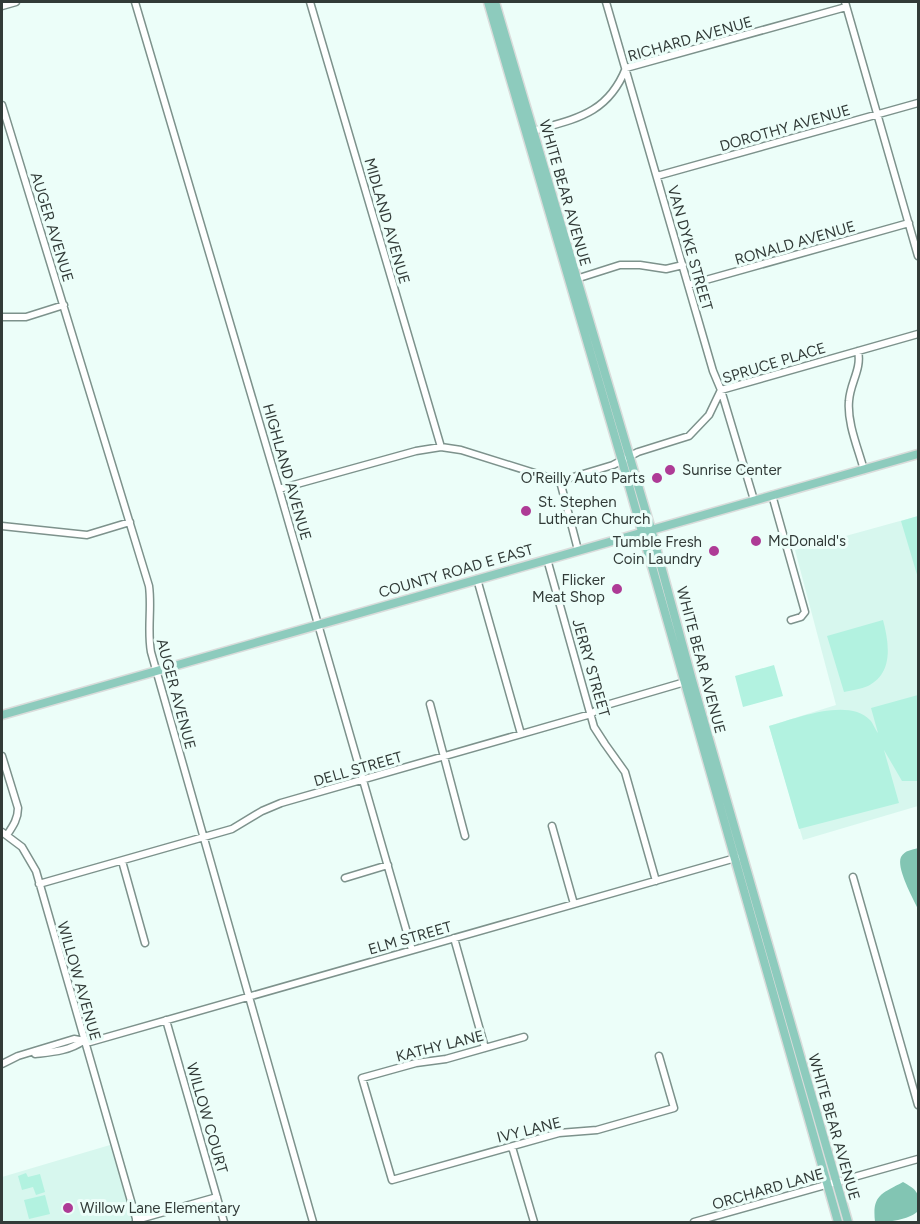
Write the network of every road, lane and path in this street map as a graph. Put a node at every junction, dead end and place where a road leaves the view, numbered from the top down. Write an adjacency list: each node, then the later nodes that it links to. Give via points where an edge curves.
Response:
1 (16, 2): 7 (street)
2 (135, 2): 30 (street, HIGHLAND AVENUE)
3 (310, 2): 25 (street, MIDLAND AVENUE)
4 (488, 2): 13 (main road, WHITE BEAR AVENUE)
5 (495, 2): 13 (main road, WHITE BEAR AVENUE)
6 (606, 2): 9 (street, VAN DYKE STREET)
7 (3, 4)
8 (846, 4): 9 (street, RICHARD AVENUE); 12 (street)
9 (626, 68): 13 (street, RICHARD AVENUE, via 616,88 594,110); 14 (street, VAN DYKE STREET)
10 (918, 104): 12 (street, DOROTHY AVENUE)
11 (2, 105): 20 (street, AUGER AVENUE)
12 (878, 115): 14 (street, DOROTHY AVENUE); 15 (street)
13 (529, 132): 18 (main road, WHITE BEAR AVENUE)
14 (657, 176): 17 (street, VAN DYKE STREET)
15 (909, 223): 16 (street); 19 (street, RONALD AVENUE)
16 (918, 256)
17 (683, 265): 18 (street, via 666,269 620,265); 19 (street, VAN DYKE STREET)
18 (573, 279): 27 (main road, WHITE BEAR AVENUE)
19 (688, 285): 24 (street, VAN DYKE STREET)
20 (64, 305): 21 (street, via 26,318); 33 (street, AUGER AVENUE)
21 (2, 317)
22 (918, 334): 23 (street, SPRUCE PLACE)
23 (858, 351): 24 (street, SPRUCE PLACE); 28 (street, via 860,362 848,404)
24 (721, 390): 27 (street, SPRUCE PLACE, via 709,415 689,436); 32 (street, VAN DYKE STREET)
25 (441, 447): 29 (street); 30 (street)
26 (918, 454): 28 (main road, COUNTY ROAD E EAST)
27 (626, 459): 29 (street, SPRUCE PLACE); 35 (main road, WHITE BEAR AVENUE)
28 (864, 470): 31 (main road, COUNTY ROAD E EAST)
29 (560, 481): 36 (street)
30 (279, 489): 40 (street, HIGHLAND AVENUE)
31 (772, 495): 32 (main road, COUNTY ROAD E EAST); 39 (street, via 805,612)
32 (754, 500): 35 (main road, COUNTY ROAD E EAST)
33 (130, 522): 34 (street, via 87,535); 41 (street, AUGER AVENUE, via 149,586 148,636)
34 (2, 526)
35 (646, 531): 36 (main road, COUNTY ROAD E EAST); 42 (main road, WHITE BEAR AVENUE); 54 (main road, WHITE BEAR AVENUE)
36 (578, 550): 37 (main road, COUNTY ROAD E EAST)
37 (547, 559): 38 (main road, COUNTY ROAD E EAST); 44 (street, JERRY STREET)
38 (477, 579): 40 (main road, COUNTY ROAD E EAST); 46 (street)
39 (791, 620)
40 (318, 624): 41 (main road, COUNTY ROAD E EAST); 49 (street, HIGHLAND AVENUE)
41 (156, 671): 45 (main road, COUNTY ROAD E EAST); 53 (street, AUGER AVENUE)
42 (685, 682): 44 (street, DELL STREET, via 603,706); 54 (main road, WHITE BEAR AVENUE)
43 (430, 704): 48 (street)
44 (591, 714): 46 (street, DELL STREET); 59 (street, JERRY STREET, via 599,736 625,772)
45 (2, 715)
46 (521, 734): 48 (street, DELL STREET)
47 (2, 756): 51 (street, WILLOW AVENUE, via 18,808 15,824)
48 (443, 756): 49 (street, DELL STREET); 52 (street)
49 (363, 780): 53 (street, DELL STREET, via 272,806 232,829); 56 (street, HIGHLAND AVENUE)
50 (552, 825): 61 (street)
51 (4, 834): 60 (street, WILLOW AVENUE, via 27,854)
52 (465, 836)
53 (203, 837): 55 (street, DELL STREET); 65 (street, AUGER AVENUE)
54 (738, 857): 59 (street, ELM STREET); 76 (main road, WHITE BEAR AVENUE); 77 (main road, WHITE BEAR AVENUE)
55 (122, 861): 60 (street, DELL STREET); 63 (street)
56 (388, 866): 58 (street); 64 (street, HIGHLAND AVENUE)
57 (853, 876): 72 (street)
58 (345, 878)
59 (656, 880): 61 (street, ELM STREET)
60 (39, 884): 68 (street, WILLOW AVENUE)
61 (574, 904): 62 (street, ELM STREET)
62 (454, 938): 64 (street, ELM STREET); 69 (street)
63 (145, 943)
64 (412, 950): 65 (street, ELM STREET)
65 (249, 997): 66 (street, ELM STREET); 81 (street, AUGER AVENUE)
66 (166, 1020): 68 (street, ELM STREET); 78 (street, WILLOW COURT)
67 (524, 1037): 69 (street, KATHY LANE)
68 (83, 1041): 71 (street, ELM STREET, via 58,1051 18,1056); 79 (street, WILLOW AVENUE)
69 (485, 1048): 75 (street, KATHY LANE, via 362,1078)
70 (659, 1056): 73 (street, IVY LANE, via 674,1108 597,1130 559,1133)
71 (2, 1064)
72 (918, 1105)
73 (512, 1147): 75 (street, IVY LANE); 82 (street)
74 (918, 1159): 76 (street, ORCHARD LANE)
75 (392, 1180)
76 (836, 1182): 77 (street, ORCHARD LANE); 85 (main road, WHITE BEAR AVENUE)
77 (826, 1184): 83 (street, ORCHARD LANE); 84 (main road, WHITE BEAR AVENUE)
78 (217, 1197): 79 (street); 80 (street, WILLOW COURT)
79 (137, 1221)
80 (224, 1222)
81 (312, 1222)
82 (534, 1222)
83 (694, 1222)
84 (838, 1222)
85 (848, 1222)

